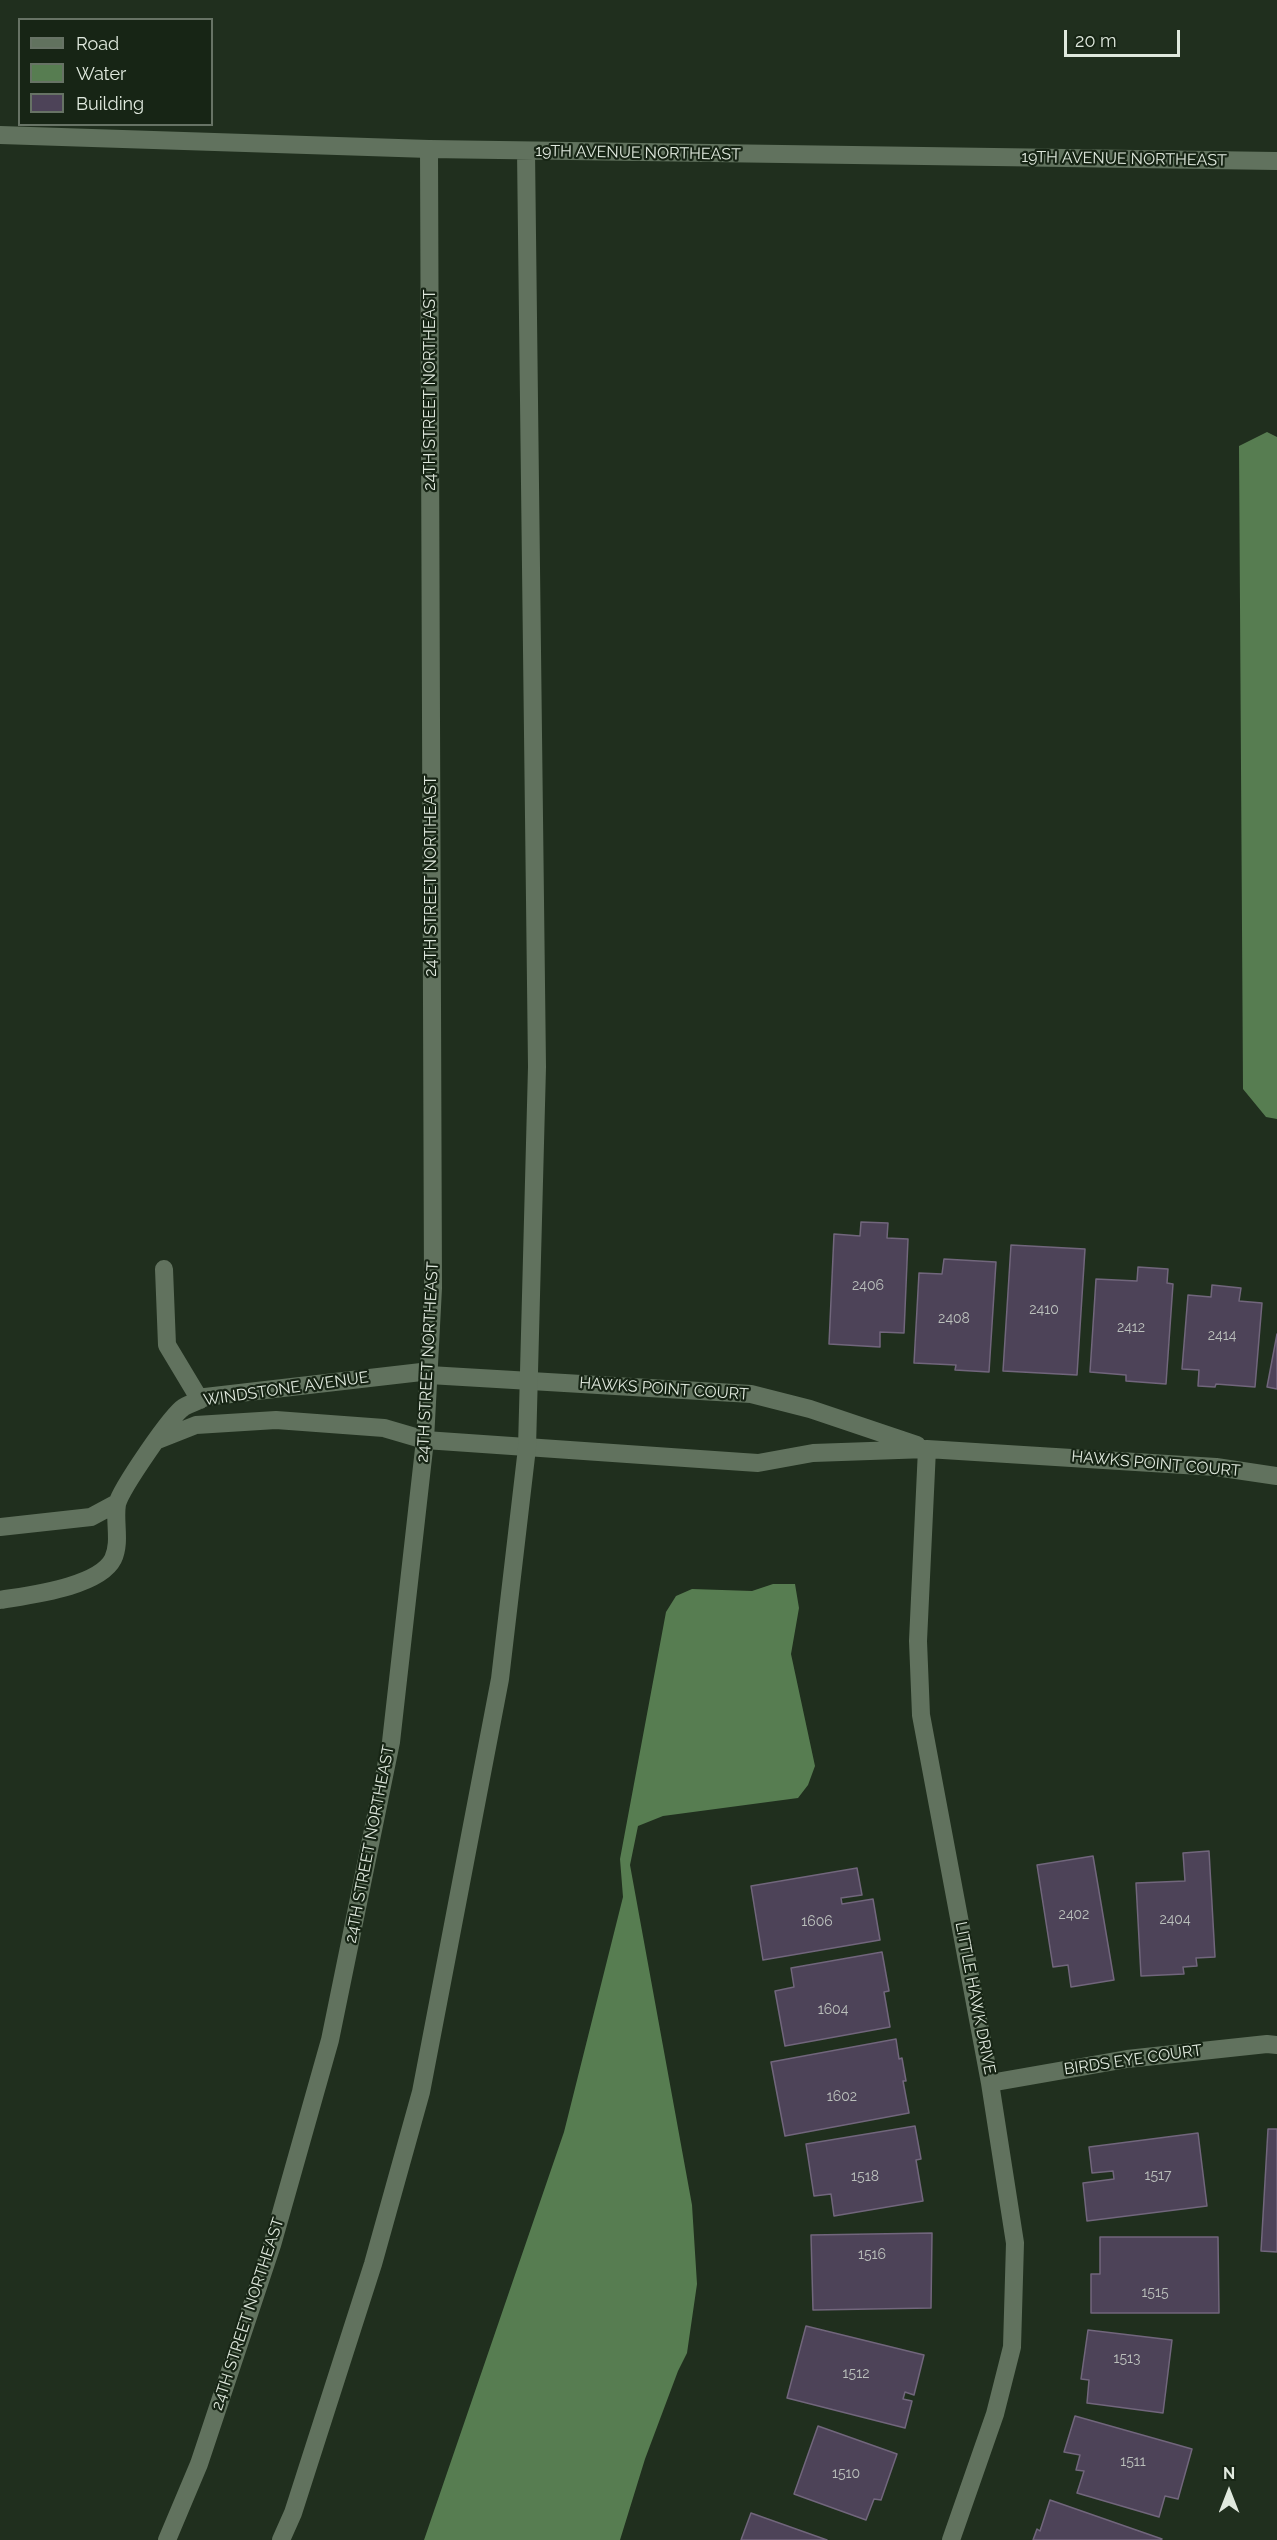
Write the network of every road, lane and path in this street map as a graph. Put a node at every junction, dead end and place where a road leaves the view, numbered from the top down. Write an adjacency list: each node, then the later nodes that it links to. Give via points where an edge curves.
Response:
1 (0, 135): 2 (street, 19TH AVENUE NORTHEAST)
2 (429, 149): 3 (street, 19TH AVENUE NORTHEAST); 6 (street, 24TH STREET NORTHEAST, via 433,1288)
3 (526, 151): 4 (street, 19TH AVENUE NORTHEAST); 7 (street, via 537,1067)
4 (1277, 161)
5 (164, 1269): 8 (street, via 167,1345)
6 (430, 1373): 7 (street, HAWKS POINT COURT); 8 (street, WINDSTONE AVENUE, via 256,1390); 10 (street, 24TH STREET NORTHEAST)
7 (529, 1381): 11 (street); 12 (street, HAWKS POINT COURT, via 751,1394 810,1409)
8 (200, 1400): 9 (street, WINDSTONE AVENUE, via 171,1419)
9 (158, 1440): 10 (street, WINDSTONE AVENUE, via 196,1425 276,1420 384,1428); 14 (street, WINDSTONE AVENUE)
10 (425, 1440): 11 (street, HAWKS POINT COURT); 19 (street, 24TH STREET NORTHEAST, via 391,1742 330,2040 272,2245 199,2464)
11 (527, 1448): 12 (street, HAWKS POINT COURT, via 758,1463 813,1453); 20 (street, via 500,1679 421,2092 373,2264)
12 (927, 1449): 13 (street, HAWKS POINT COURT, via 1216,1467); 18 (street, LITTLE HAWK DRIVE, via 918,1641 921,1715)
13 (1277, 1476)
14 (117, 1503): 15 (street, WINDSTONE AVENUE, via 91,1517); 16 (street, via 113,1560 97,1575 62,1588)
15 (0, 1527)
16 (0, 1600)
17 (1277, 2045): 18 (street, BIRDS EYE COURT, via 1127,2059)
18 (990, 2082): 21 (street, LITTLE HAWK DRIVE, via 1015,2243 1012,2347 994,2414)
19 (167, 2540)
20 (281, 2540)
21 (951, 2540)

